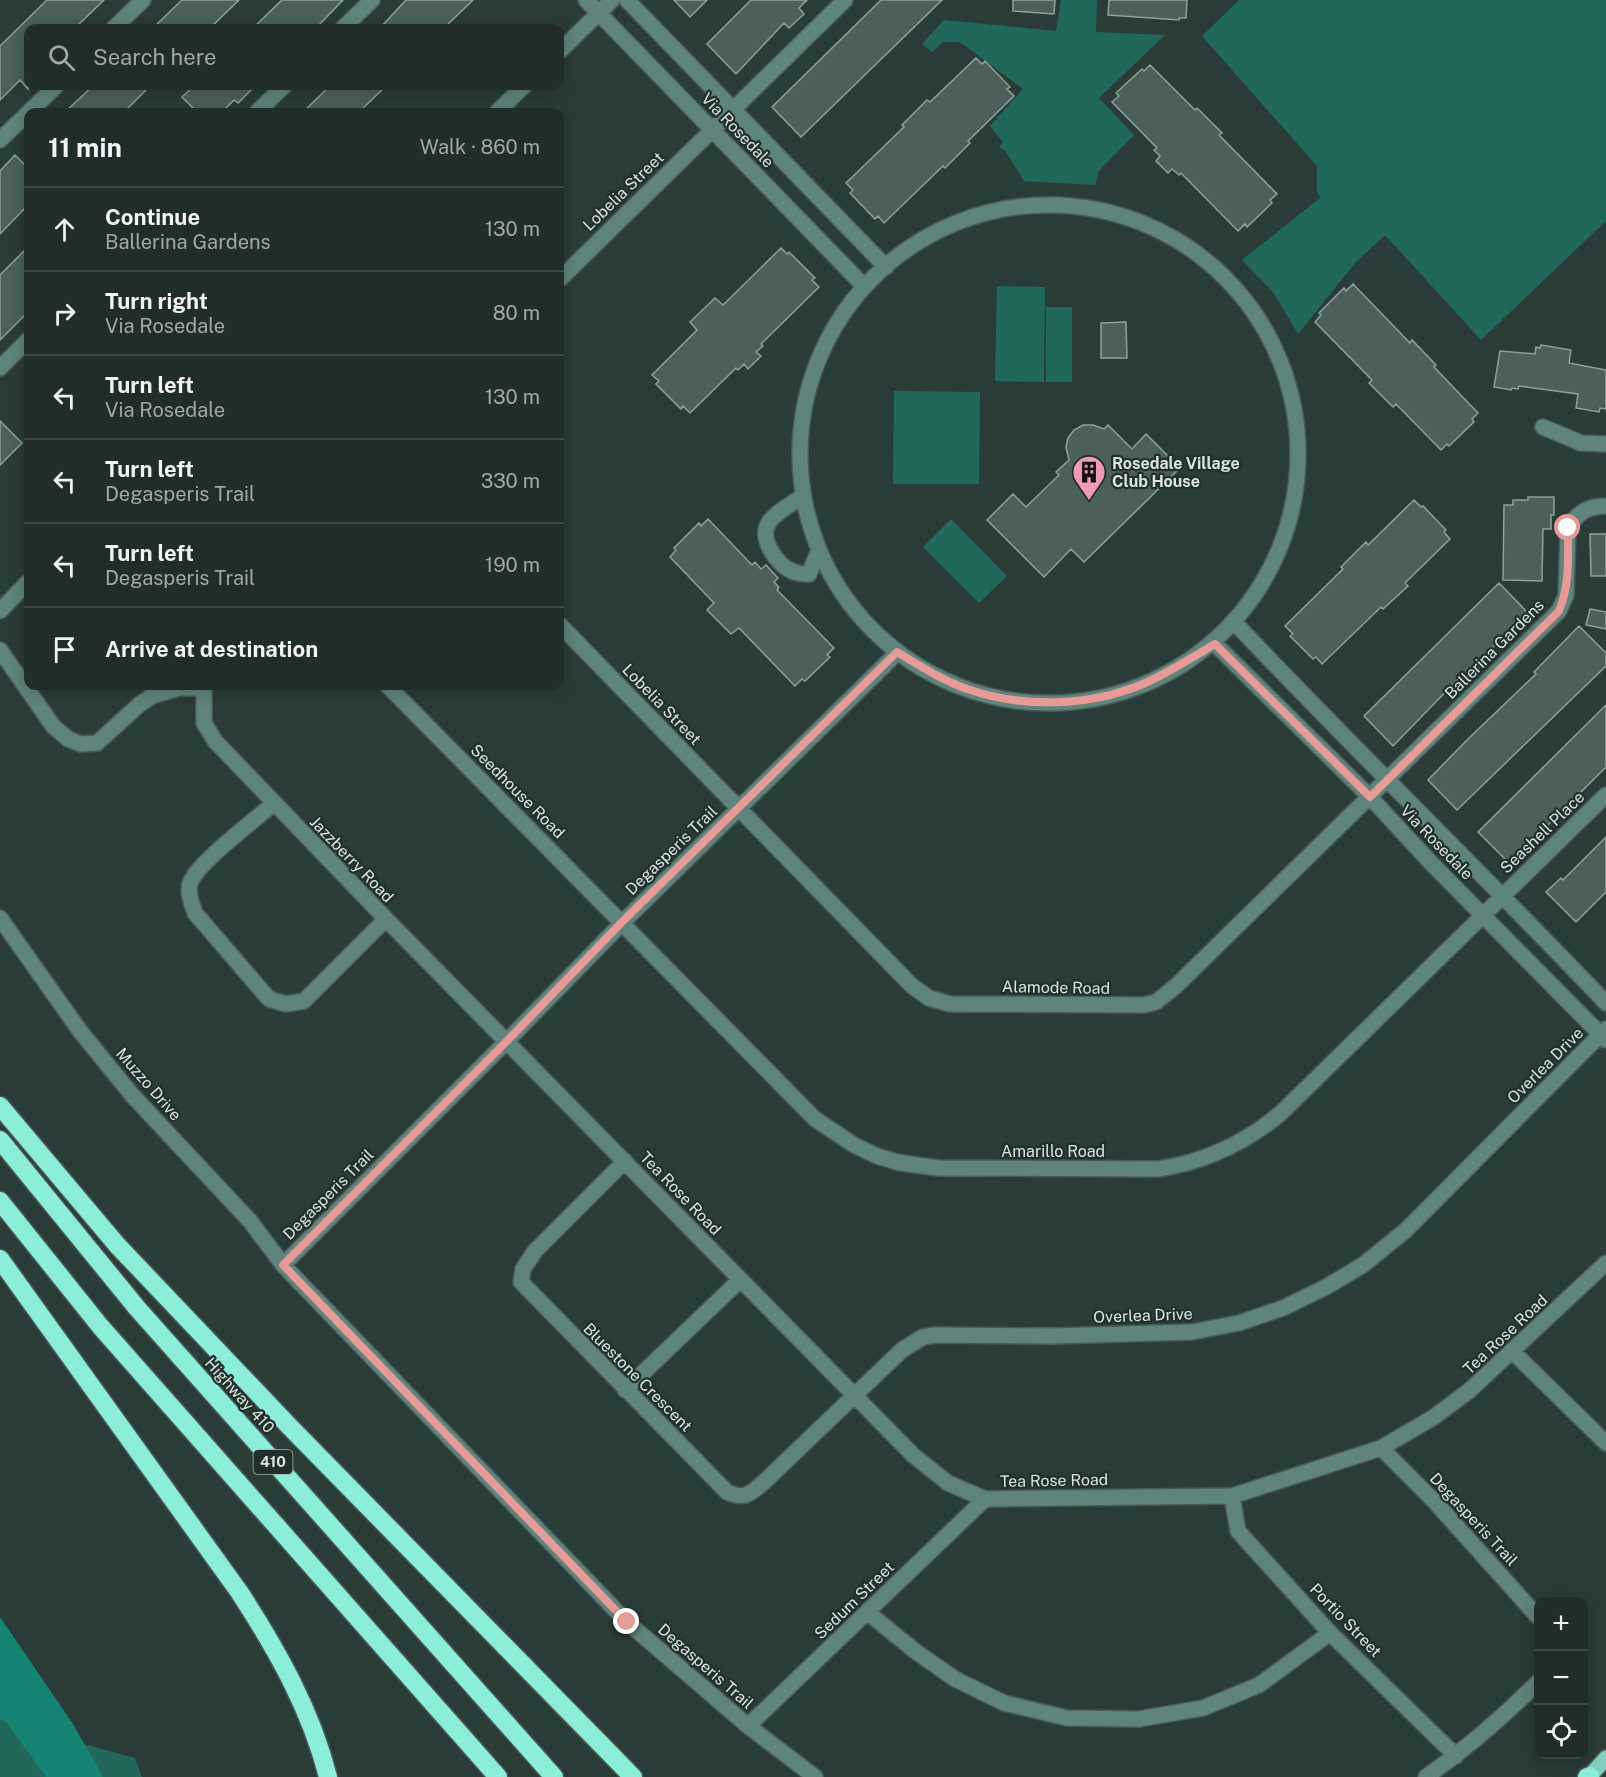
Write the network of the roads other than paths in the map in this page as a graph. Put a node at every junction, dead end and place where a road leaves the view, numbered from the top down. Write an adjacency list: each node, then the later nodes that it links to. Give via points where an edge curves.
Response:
1 (143, 0): 8 (street)
2 (372, 0): 9 (street)
3 (586, 0): 7 (street, Via Rosedale)
4 (612, 0): 7 (street)
5 (627, 0): 17 (street, Via Rosedale)
6 (845, 0): 17 (street, Lobelia Street)
7 (598, 13): 10 (street); 19 (street, Via Rosedale)
8 (118, 24)
9 (347, 24)
10 (564, 47)
11 (52, 90): 14 (street)
12 (280, 90): 15 (street)
13 (520, 90): 16 (street)
14 (33, 108)
15 (261, 108)
16 (500, 108)
17 (734, 109): 19 (street, Lobelia Street); 21 (street, Via Rosedale)
18 (24, 117): 20 (street)
19 (712, 130): 22 (street, Lobelia Street); 23 (street, Via Rosedale)
20 (0, 140)
21 (886, 267): 23 (street); 33 (street, via 916,243 942,229 998,210 1048,205 1098,209 1125,216 1185,245 1216,268 1242,296 1270,337 1287,378 1298,433 1298,471 1291,515 1280,549)
22 (564, 275)
23 (864, 286): 28 (street, via 832,332 811,378 800,441)
24 (24, 344): 25 (street)
25 (0, 368)
26 (1543, 427): 27 (street, via 1581,443)
27 (1606, 444)
28 (803, 496): 30 (street); 30 (street, via 768,525 769,547 782,565 809,574)
29 (1606, 506): 43 (street, Ballerina Gardens, via 1588,507 1568,528 1566,595 1559,611)
30 (819, 550): 37 (street, via 856,611)
31 (24, 586): 32 (street)
32 (0, 611)
33 (1236, 624): 35 (street); 43 (street, Via Rosedale)
34 (564, 629): 47 (street, Lobelia Street)
35 (1215, 644): 37 (street, via 1141,685 1089,700 1059,702 1025,701 967,689); 45 (street, Via Rosedale)
36 (0, 650): 38 (street)
37 (897, 652): 47 (street, Degasperis Trail)
38 (24, 684)
39 (28, 690): 40 (street, via 53,726 81,744 97,743 140,704)
40 (172, 690)
41 (204, 690): 46 (street, Jazzberry Road, via 204,723 215,741)
42 (392, 690): 52 (street, Seedhouse Road)
43 (1387, 780): 45 (street, Ballerina Gardens); 48 (street, Via Rosedale)
44 (1606, 795): 48 (street, Seashell Place)
45 (1370, 797): 47 (street, Alamode Road, via 1167,994 1156,1002 1132,1006 950,1004 929,998 912,986); 49 (street, Via Rosedale)
46 (274, 803): 51 (street, Jazzberry Road); 51 (street, via 203,865 190,883 195,913 269,999 286,1004 304,1001)
47 (739, 808): 52 (street, Degasperis Trail)
48 (1503, 895): 49 (street, Seashell Place); 53 (street, Via Rosedale)
49 (1483, 915): 52 (street, Amarillo Road, via 1264,1127 1215,1154 1158,1169 939,1168 897,1162 862,1149 834,1134 801,1106); 54 (street, Via Rosedale)
50 (0, 918): 62 (street, Muzzo Drive, via 80,1031 132,1095 250,1221)
51 (386, 919): 55 (street, Jazzberry Road)
52 (622, 922): 55 (street, Degasperis Trail)
53 (1606, 1003)
54 (1604, 1035): 66 (street, Overlea Drive, via 1406,1230 1363,1265 1283,1308 1239,1323 1192,1332 923,1336 902,1350)
55 (506, 1042): 58 (street, Tea Rose Road); 62 (street, Degasperis Trail)
56 (0, 1106): 81 (highway, via 133,1262)
57 (0, 1140): 80 (highway, Highway 410 / 410, via 137,1308)
58 (625, 1161): 63 (street, Tea Rose Road); 65 (street, Bluestone Crescent, via 535,1251 521,1282)
59 (0, 1201): 79 (highway, 410, via 100,1326)
60 (0, 1259): 78 (highway, via 270,1638 308,1718)
61 (1606, 1263): 64 (street, Tea Rose Road)
62 (283, 1265): 75 (street, Degasperis Trail, via 627,1622)
63 (740, 1280): 65 (street); 66 (street, Tea Rose Road)
64 (1513, 1352): 67 (street); 68 (street, Tea Rose Road, via 1434,1417)
65 (625, 1390): 66 (street, Bluestone Crescent, via 726,1492 737,1497 750,1494 764,1482)
66 (854, 1396): 70 (street, Tea Rose Road, via 913,1455 948,1483)
67 (1606, 1443)
68 (1381, 1448): 69 (street, Tea Rose Road); 71 (street, Degasperis Trail)
69 (1232, 1496): 70 (street, Tea Rose Road); 73 (street, Portio Street, via 1238,1531)
70 (985, 1499): 72 (street, Sedum Street)
71 (1534, 1611)
72 (867, 1612): 73 (street, via 955,1679 1004,1703 1066,1718 1139,1719 1203,1708 1259,1685); 75 (street, Sedum Street)
73 (1330, 1633): 76 (street, Portio Street)
74 (1534, 1687): 76 (street)
75 (748, 1726): 82 (street, Degasperis Trail)
76 (1456, 1756): 83 (street)
77 (1606, 1758): 84 (main road)
78 (328, 1777)
79 (498, 1777)
80 (554, 1777)
81 (633, 1777)
82 (815, 1777)
83 (1426, 1777)
84 (1588, 1777)

